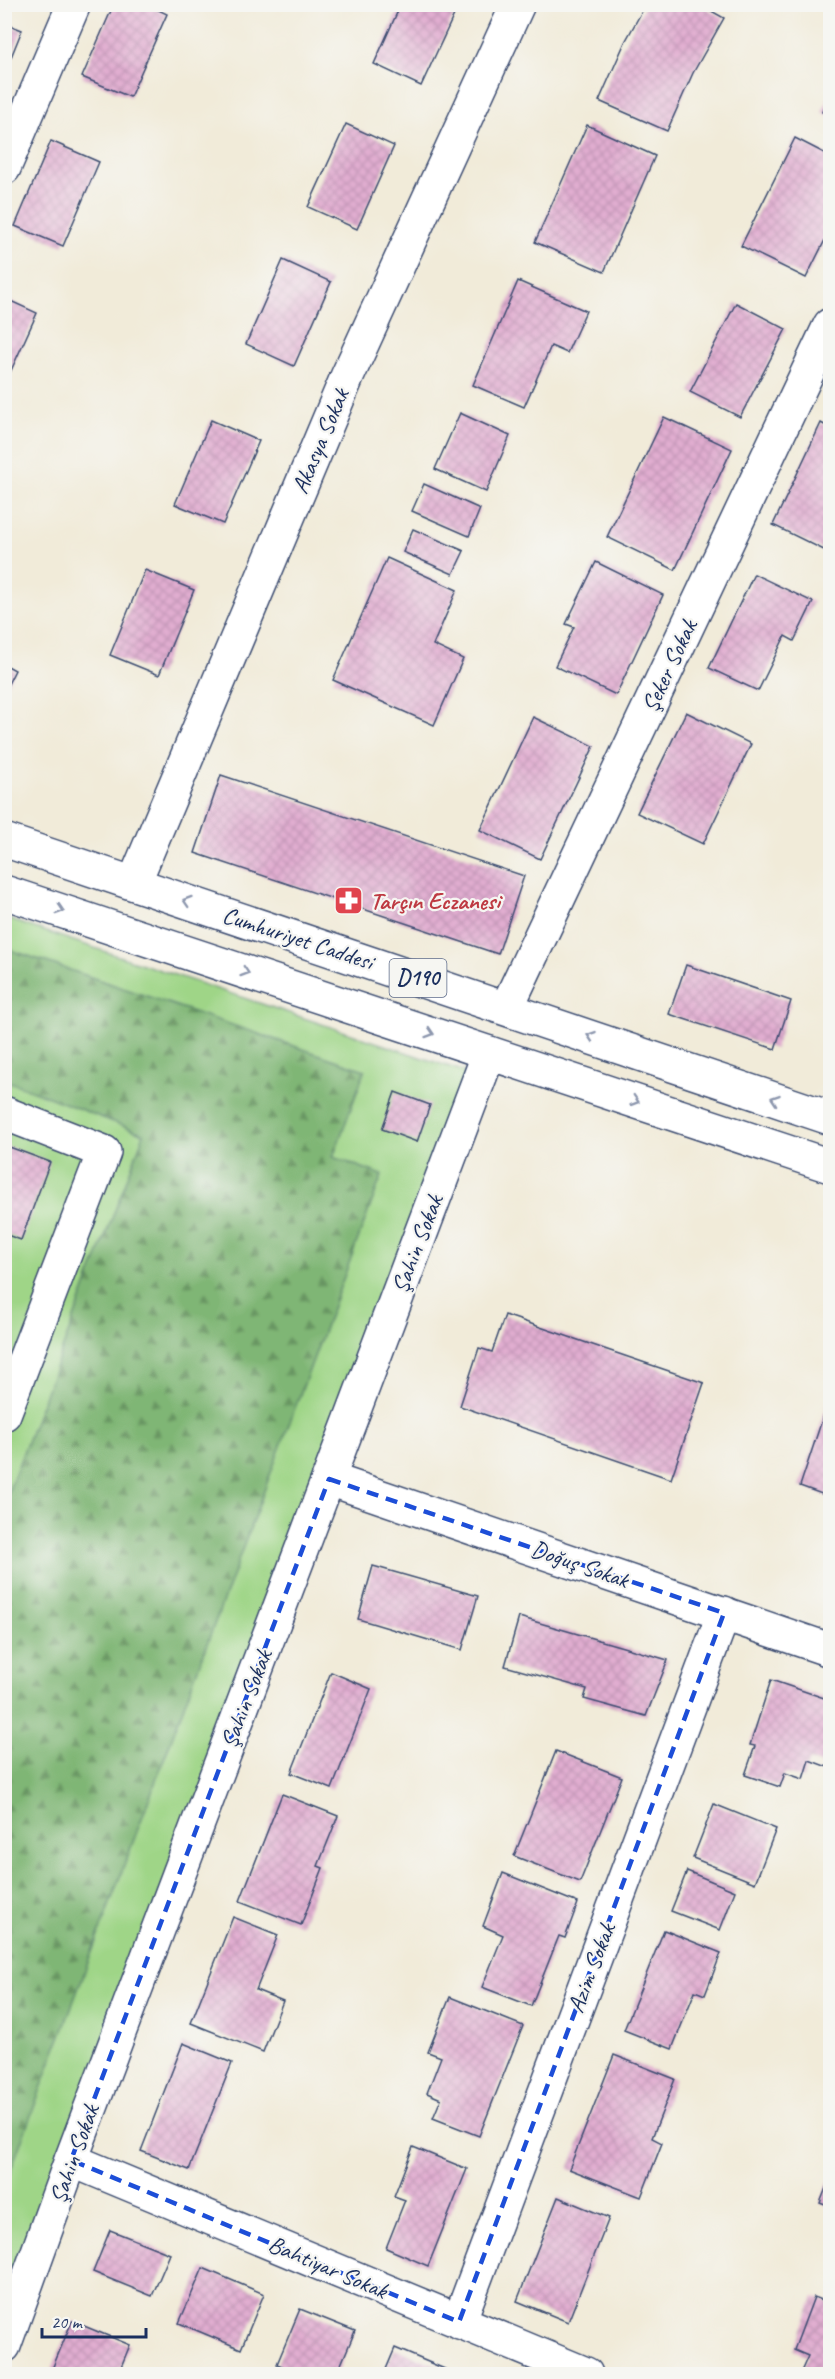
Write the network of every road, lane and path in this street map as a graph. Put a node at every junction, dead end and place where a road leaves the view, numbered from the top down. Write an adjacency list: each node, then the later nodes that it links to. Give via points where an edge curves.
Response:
1 (74, 4): 3 (main road)
2 (518, 4): 6 (main road, Akasya Sokak, via 347,377)
3 (4, 168)
4 (831, 326): 8 (main road, Şeker Sokak)
5 (4, 840): 6 (main road, Cumhuriyet Caddesi / D190)
6 (134, 883): 8 (main road, Cumhuriyet Caddesi / D190, one-way to 6)
7 (4, 892): 9 (main road, Cumhuriyet Caddesi / D190, one-way to 9)
8 (507, 1007): 11 (main road, Cumhuriyet Caddesi / D190, one-way to 8)
9 (489, 1053): 12 (main road, Cumhuriyet Caddesi / D190, one-way to 12); 14 (main road, Şahin Sokak)
10 (4, 1113): 13 (main road, via 104,1152)
11 (831, 1118)
12 (831, 1166)
13 (4, 1414)
14 (329, 1479): 15 (main road, Doğuş Sokak); 17 (main road, Şahin Sokak)
15 (724, 1613): 16 (main road, Doğuş Sokak); 18 (main road, Azim Sokak)
16 (831, 1650)
17 (71, 2160): 18 (main road, Bahtiyar Sokak); 19 (main road, Şahin Sokak)
18 (459, 2322): 20 (main road, Bahtiyar Sokak)
19 (4, 2346)
20 (586, 2374)

